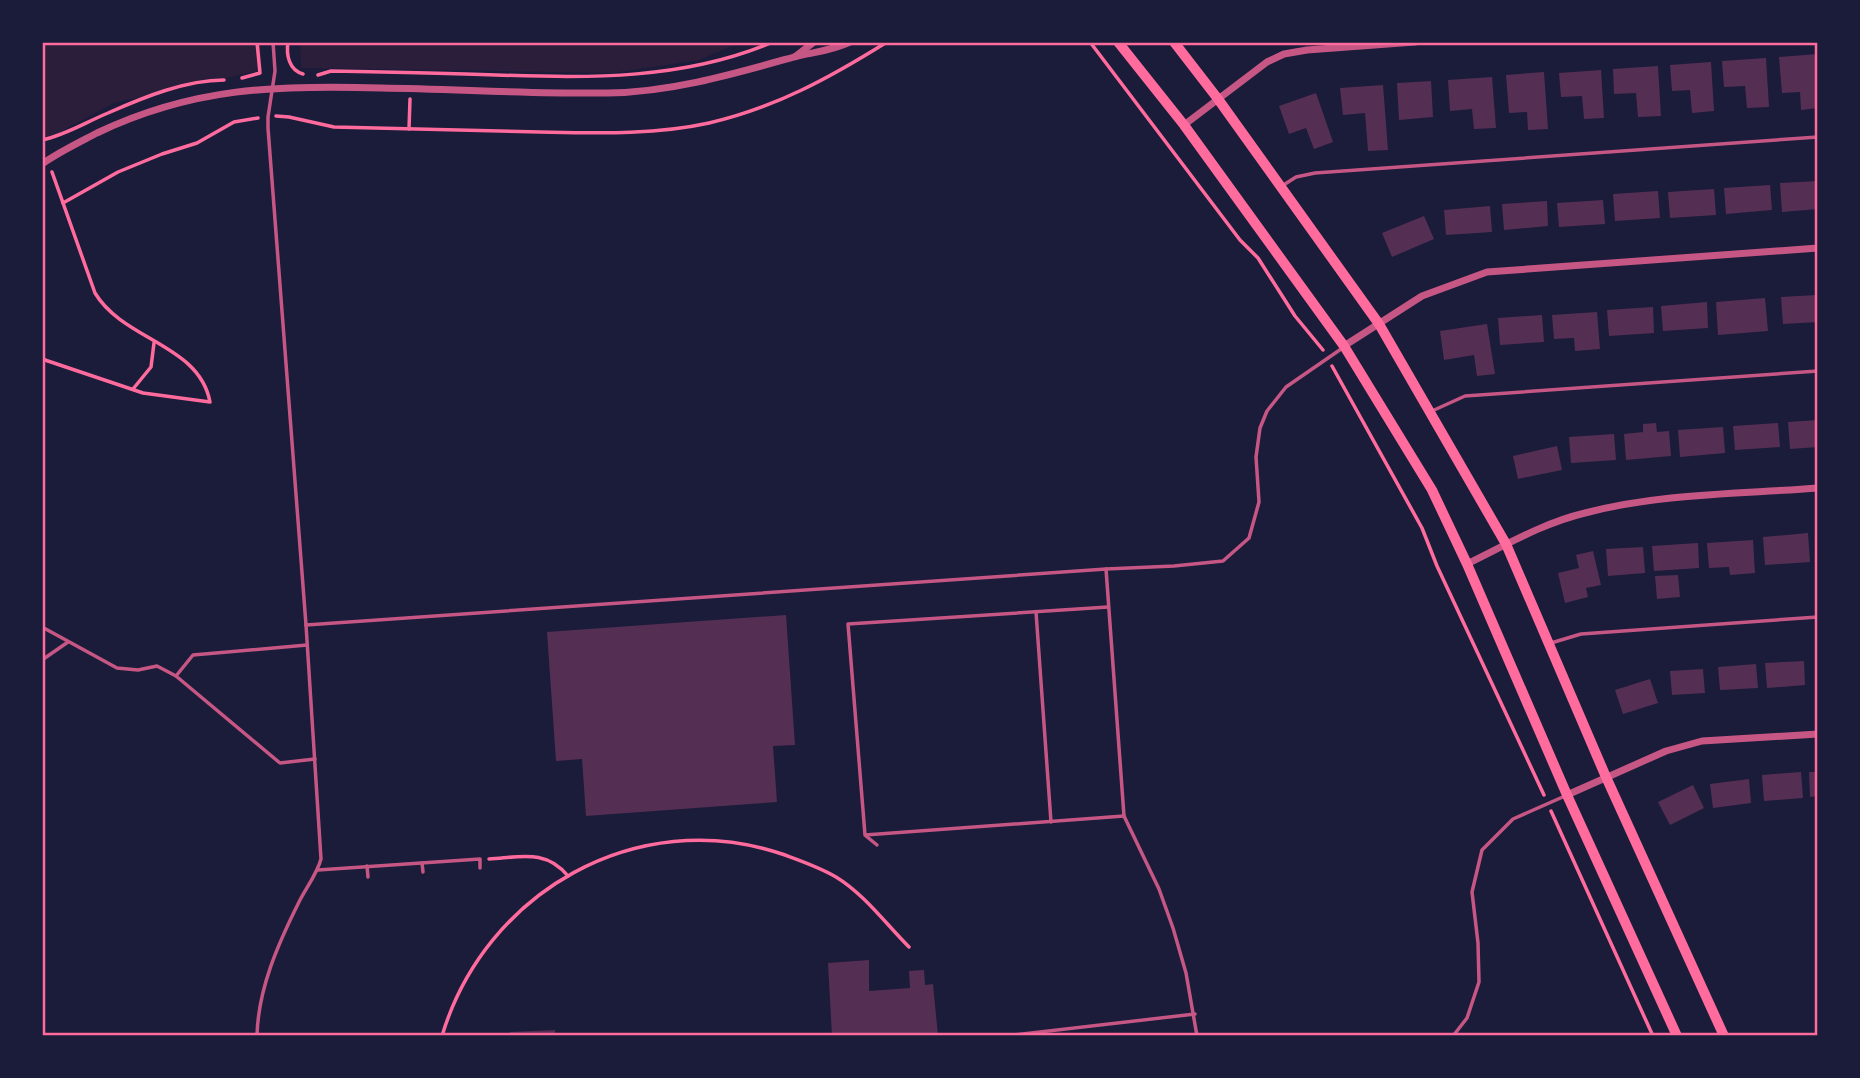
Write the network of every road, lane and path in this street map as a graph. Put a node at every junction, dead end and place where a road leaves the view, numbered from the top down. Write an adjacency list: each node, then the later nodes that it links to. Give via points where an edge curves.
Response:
1 (274, 42): 12 (lane)
2 (288, 42): 3 (path, via 290,64 300,74 587,78 690,68)
3 (774, 42)
4 (814, 42): 11 (street)
5 (850, 42): 11 (street)
6 (887, 42): 17 (path, via 792,96 708,123 613,133)
7 (1090, 42): 27 (path, via 1258,258)
8 (1118, 42): 16 (main road)
9 (1174, 42): 14 (main road)
10 (1415, 42): 14 (street, via 1284,54)
11 (795, 57): 12 (street, via 683,86 610,93)
12 (272, 88): 15 (lane); 19 (street, via 160,107 110,127)
13 (410, 97): 17 (path)
14 (1218, 99): 16 (street); 21 (main road)
15 (268, 117): 17 (path, via 334,127); 22 (path, via 234,122 197,143 118,172); 39 (lane)
16 (1184, 125): 26 (main road)
17 (409, 129)
18 (1818, 137): 21 (lane, via 1315,173 1296,177)
19 (42, 164)
20 (51, 170): 22 (path)
21 (1281, 187): 24 (main road)
22 (63, 203): 25 (path, via 102,305)
23 (1818, 248): 24 (street, via 1487,272 1422,296)
24 (1379, 324): 26 (street); 31 (main road)
25 (154, 342): 30 (path, via 151,367); 30 (path, via 193,366 210,402)
26 (1344, 346): 27 (lane); 34 (main road, via 1432,490)
27 (1328, 358): 35 (lane, via 1286,387 1267,411 1256,457 1259,502 1249,538 1223,561); 50 (path, via 1422,528)
28 (42, 359): 30 (path)
29 (1818, 371): 31 (lane, via 1465,396)
30 (133, 389)
31 (1430, 412): 33 (main road)
32 (1818, 488): 33 (street, via 1642,501 1584,513)
33 (1506, 544): 34 (street); 42 (main road)
34 (1467, 564): 49 (main road)
35 (1106, 569): 36 (lane); 39 (lane)
36 (1108, 607): 37 (lane); 51 (lane)
37 (1037, 612): 52 (lane); 53 (lane, via 848,624)
38 (1818, 617): 42 (lane, via 1581,634)
39 (306, 625): 43 (lane)
40 (42, 627): 41 (lane)
41 (68, 642): 44 (lane); 45 (lane, via 117,668 157,666)
42 (1549, 643): 48 (main road)
43 (307, 645): 45 (lane, via 193,655); 47 (lane)
44 (42, 660)
45 (176, 676): 47 (lane, via 280,763)
46 (1818, 734): 48 (street, via 1702,741 1666,751)
47 (315, 759): 59 (lane)
48 (1606, 778): 49 (street); 72 (main road)
49 (1567, 795): 50 (lane); 71 (main road)
50 (1548, 804): 69 (lane, via 1513,819 1482,850 1472,892 1479,982 1467,1018); 70 (path)
51 (1124, 816): 52 (lane); 64 (lane, via 1173,928)
52 (1051, 822): 53 (lane)
53 (865, 835): 54 (lane)
54 (877, 845)
55 (480, 859): 56 (lane); 58 (lane); 61 (path, via 537,856 554,862)
56 (422, 863): 57 (lane); 60 (lane)
57 (367, 866): 59 (lane); 62 (lane)
58 (480, 868)
59 (318, 870): 65 (lane, via 280,940 258,1012)
60 (423, 872)
61 (568, 876): 63 (path, via 648,845 687,840 740,842 814,865 838,878); 66 (path, via 519,912 488,945 461,986)
62 (368, 877)
63 (908, 947)
64 (1195, 1014): 67 (lane); 68 (lane)
65 (257, 1036)
66 (442, 1036)
67 (1006, 1036)
68 (1198, 1036)
69 (1452, 1036)
70 (1653, 1036)
71 (1677, 1036)
72 (1724, 1036)

